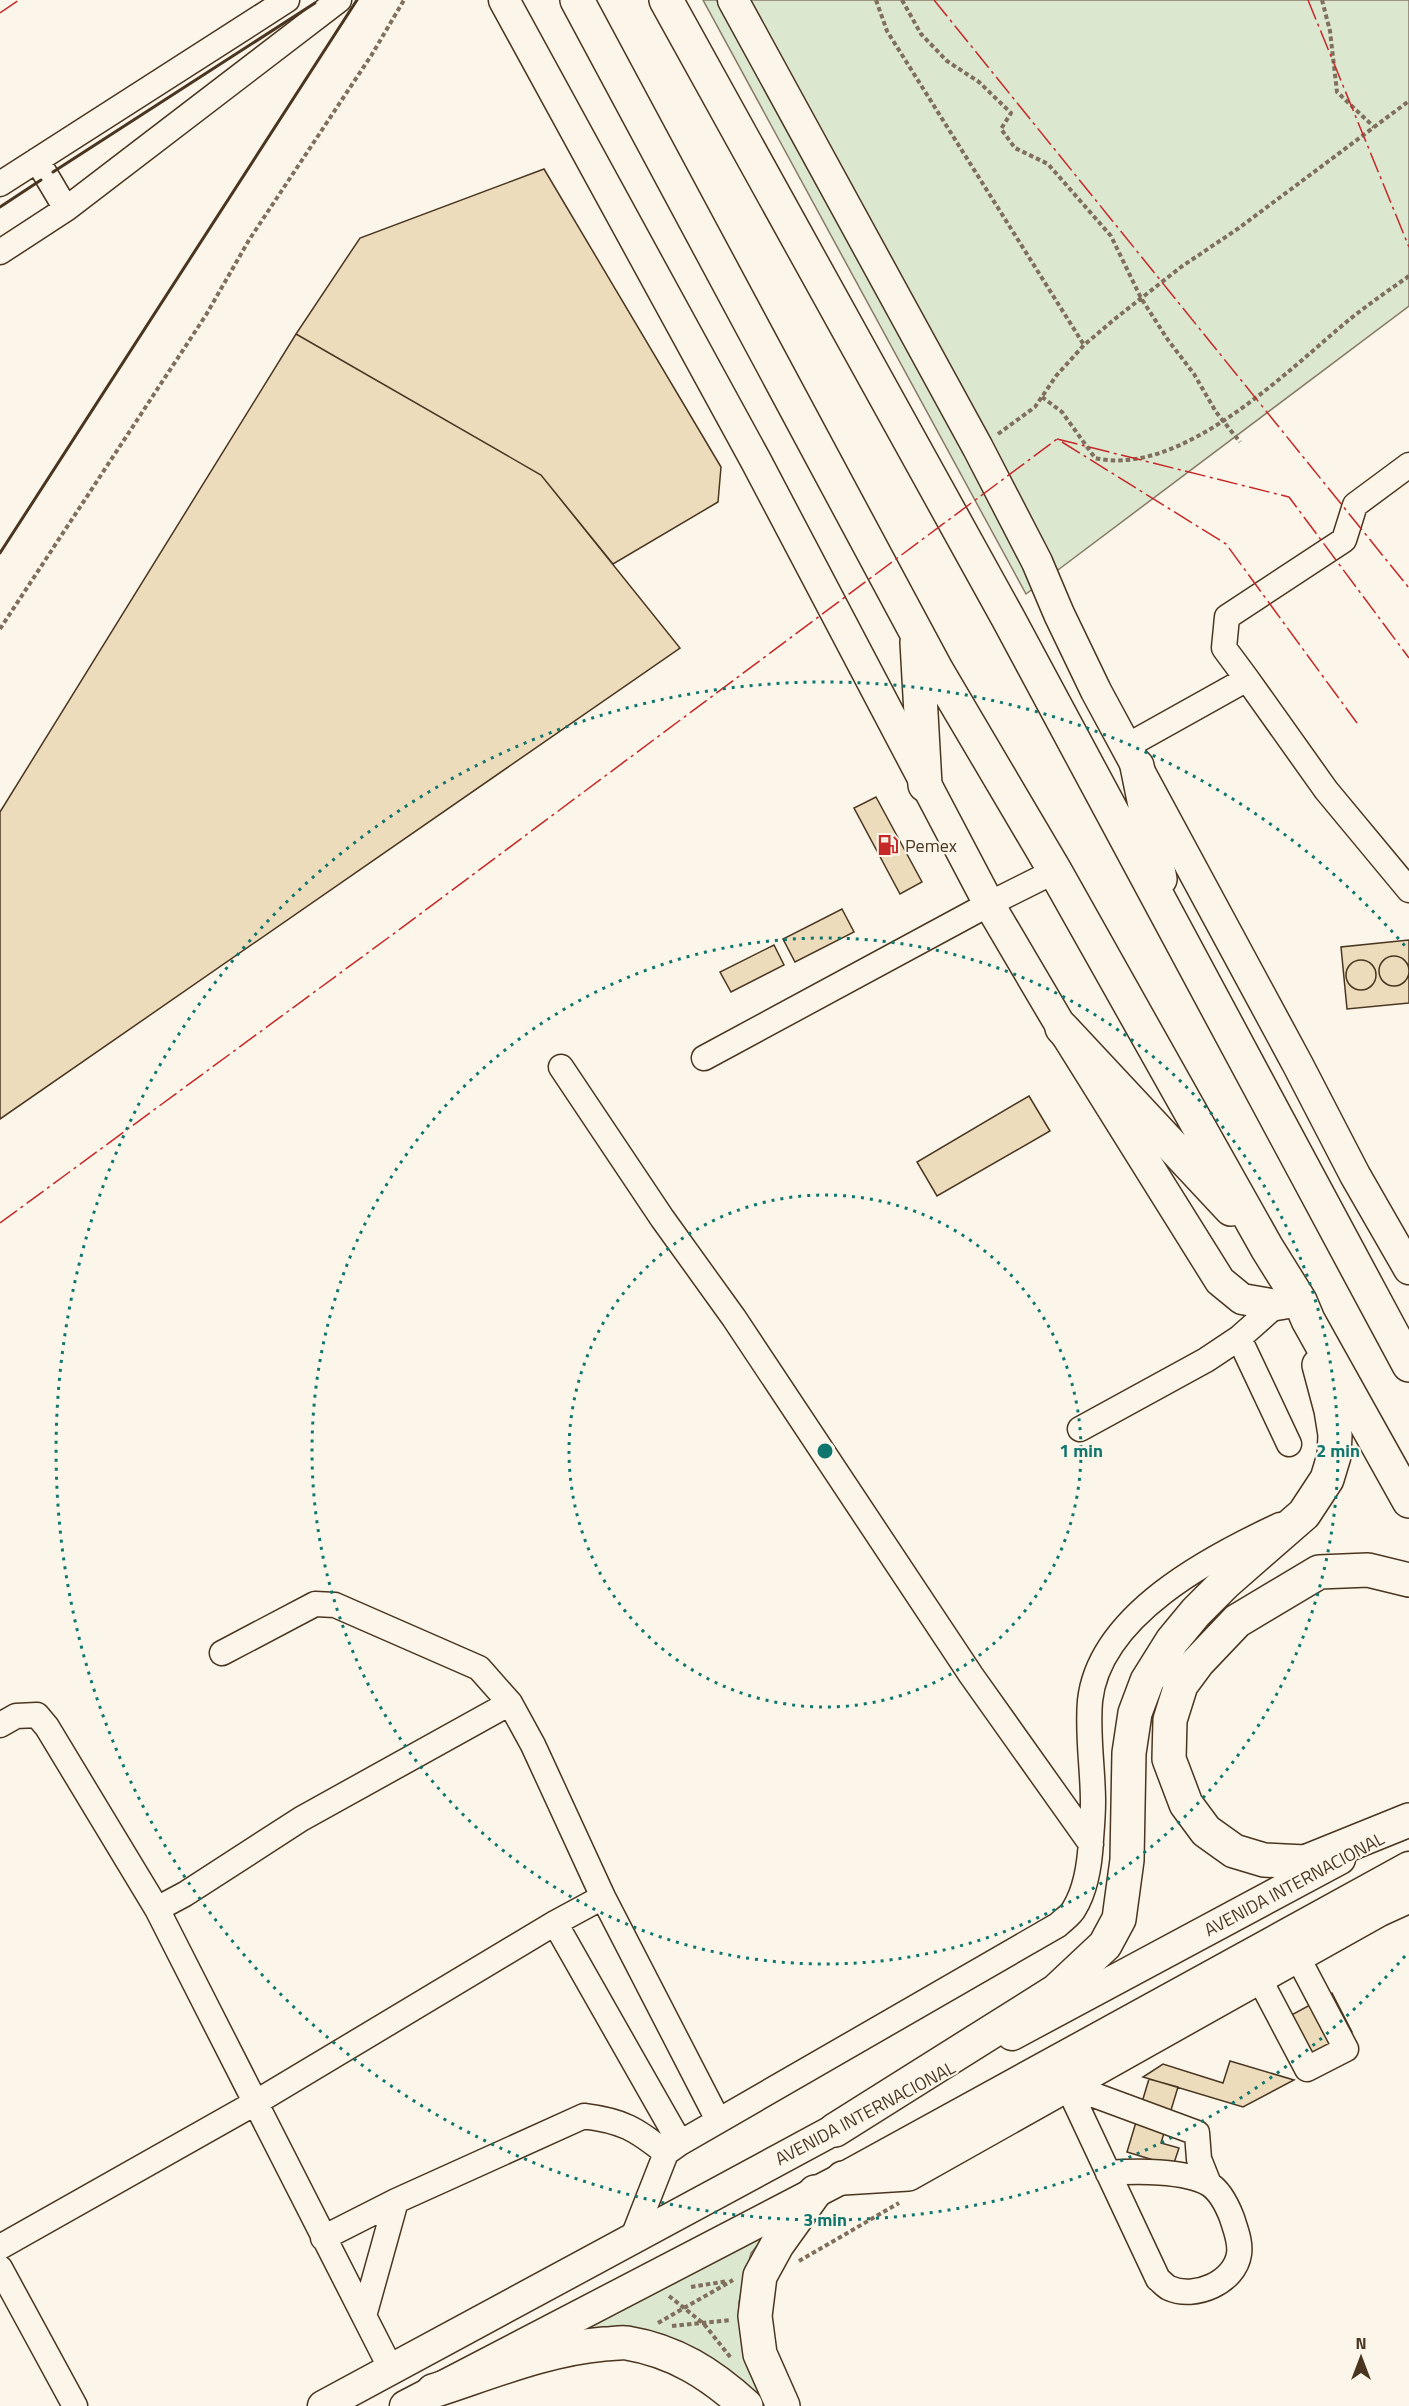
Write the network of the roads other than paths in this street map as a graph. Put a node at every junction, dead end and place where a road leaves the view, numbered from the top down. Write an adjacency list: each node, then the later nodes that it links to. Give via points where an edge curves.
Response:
1 (287, 0): 7 (street)
2 (339, 0): 9 (street)
3 (504, 0): 15 (main road, via 756,461)
4 (577, 0): 12 (highway)
5 (666, 0): 19 (highway)
6 (733, 0): 14 (main road, via 978,448 1037,562 1096,691)
7 (37, 160): 8 (street); 9 (street)
8 (0, 184)
9 (66, 209): 10 (street)
10 (0, 252)
11 (1409, 465): 13 (street, via 1354,505 1344,540 1227,617 1224,648)
12 (917, 632): 15 (highway); 16 (highway)
13 (1246, 679): 14 (street); 17 (street, via 1326,790)
14 (1132, 756): 19 (highway); 24 (main road, via 1354,1175)
15 (925, 785): 18 (main road)
16 (1055, 871): 18 (street); 23 (highway)
17 (1409, 890)
18 (989, 904): 20 (main road); 21 (street)
19 (1166, 911): 27 (highway)
20 (1062, 1028): 23 (highway); 25 (main road, via 1220,1281 1242,1299)
21 (704, 1058)
22 (561, 1067): 37 (street, via 734,1318 971,1675)
23 (1267, 1248): 25 (highway)
24 (1409, 1269)
25 (1294, 1309): 26 (street); 30 (highway); 31 (highway, via 1331,1410 1335,1435 1327,1479)
26 (1239, 1338): 28 (street); 29 (street)
27 (1409, 1365)
28 (1080, 1429)
29 (1289, 1444)
30 (1409, 1501)
31 (1304, 1514): 37 (street, via 1245,1541 1185,1576 1134,1619 1104,1660 1091,1699 1089,1722); 48 (highway, via 1196,1612 1147,1681 1135,1713 1129,1753 1127,1860 1119,1919 1105,1945 1056,1991)
32 (1409, 1580): 36 (highway, via 1368,1570 1319,1572 1237,1621 1181,1685 1170,1720 1169,1759 1186,1804 1206,1831 1234,1851 1264,1860 1305,1862)
33 (222, 1653): 34 (street, via 315,1604 336,1605 479,1668)
34 (510, 1703): 40 (street); 41 (street, via 301,1819)
35 (0, 1725): 41 (street, via 16,1716 37,1715)
36 (1409, 1821): 48 (main road, AVENIDA INTERNACIONAL)
37 (1091, 1844): 47 (street, via 1089,1871 1074,1909 1058,1925)
38 (1409, 1867): 52 (main road)
39 (1409, 1896): 43 (highway)
40 (603, 1897): 42 (street); 47 (street)
41 (157, 1909): 46 (street)
42 (555, 1923): 46 (street); 49 (street)
43 (1297, 1956): 44 (highway); 44 (street, via 1346,2049 1307,2069)
44 (1259, 1977): 45 (highway)
45 (1067, 2085): 50 (street); 51 (street, via 1197,2133 1198,2159); 52 (highway, via 908,2174)
46 (255, 2103): 55 (street); 56 (street)
47 (718, 2120): 49 (street)
48 (835, 2130): 54 (main road, AVENIDA INTERNACIONAL)
49 (673, 2148): 53 (street, via 611,2120 584,2116); 54 (street)
50 (1108, 2173): 51 (street, via 1164,2173); 51 (street, via 1158,2279 1170,2288 1189,2291 1206,2289 1228,2276 1239,2254 1237,2233 1226,2202)
51 (1209, 2184)
52 (829, 2185): 60 (main road); 64 (highway, via 777,2245 760,2276 755,2316 760,2354)
53 (396, 2201): 55 (street); 58 (street)
54 (633, 2237): 59 (main road, AVENIDA INTERNACIONAL)
55 (324, 2238): 58 (street)
56 (0, 2247)
57 (0, 2268): 61 (street)
58 (364, 2316): 59 (street)
59 (391, 2369): 62 (main road, AVENIDA INTERNACIONAL)
60 (419, 2398): 63 (highway, via 544,2355 591,2345 625,2343 673,2356 719,2382)
61 (75, 2406)
62 (323, 2406)
63 (746, 2406)
64 (783, 2406)

